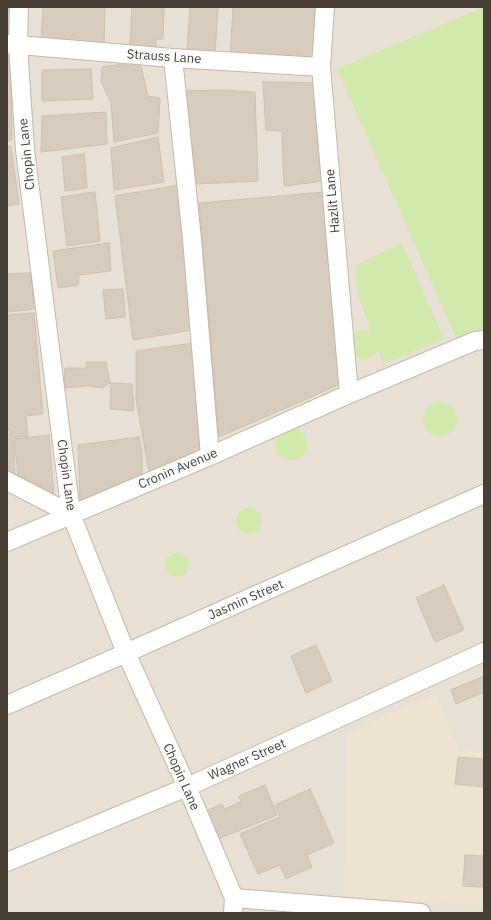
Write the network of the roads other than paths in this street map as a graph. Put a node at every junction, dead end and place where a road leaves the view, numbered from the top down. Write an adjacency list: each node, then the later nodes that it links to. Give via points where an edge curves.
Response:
1 (19, 7): 3 (street, Chopin Lane)
2 (325, 7): 5 (street, Hazlit Lane)
3 (13, 45): 4 (street, Strauss Lane); 11 (street, Chopin Lane)
4 (172, 58): 5 (street, Strauss Lane); 8 (street, via 192,239)
5 (322, 67): 7 (street, Hazlit Lane)
6 (484, 340): 7 (street, Cronin Avenue, via 475,341)
7 (349, 394): 8 (street, Cronin Avenue)
8 (210, 456): 11 (street, Cronin Avenue)
9 (7, 481): 11 (street)
10 (484, 494): 14 (street, Jasmin Street)
11 (71, 514): 12 (street, Cronin Avenue); 14 (street, Chopin Lane)
12 (7, 542)
13 (484, 652): 16 (street, Wagner Street)
14 (126, 653): 15 (street, Jasmin Street); 16 (street, Chopin Lane)
15 (7, 705)
16 (187, 787): 17 (street, Wagner Street); 18 (street, Chopin Lane)
17 (7, 862)
18 (233, 906): 19 (street)
19 (421, 913)

